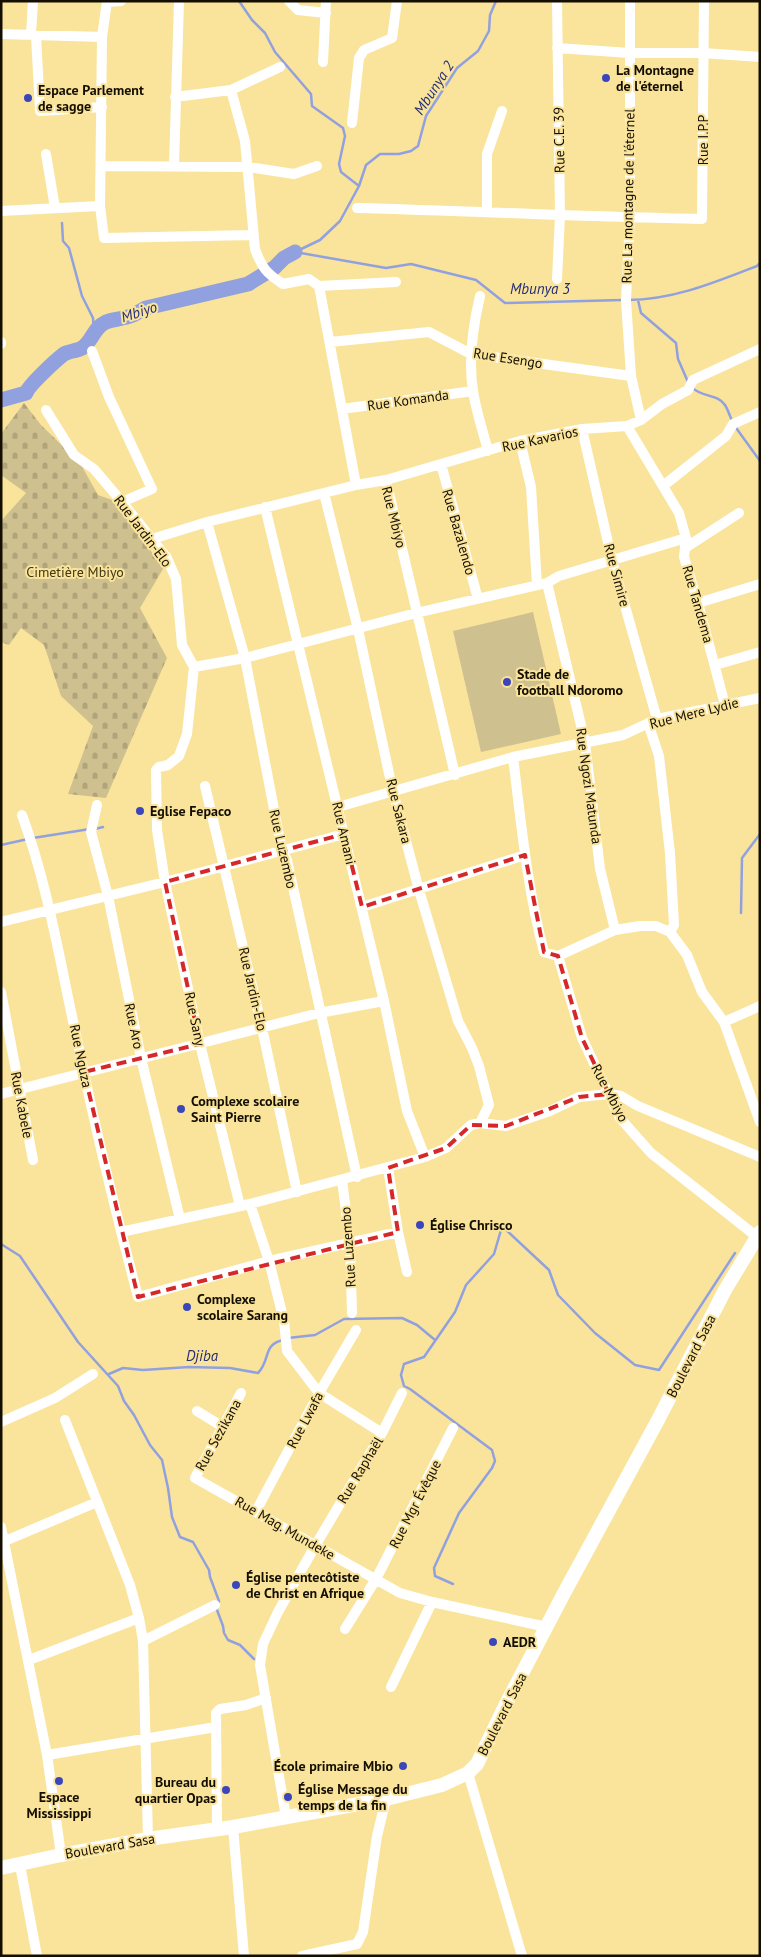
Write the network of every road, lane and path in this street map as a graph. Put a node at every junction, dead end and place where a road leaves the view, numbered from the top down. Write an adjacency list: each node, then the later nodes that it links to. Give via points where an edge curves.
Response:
1 (33, 1): 13 (street)
2 (121, 1): 10 (street)
3 (179, 1): 22 (street)
4 (289, 1): 11 (street, via 298,10)
5 (326, 1): 11 (street)
6 (397, 1): 25 (street, via 392,38 364,50 359,58)
7 (557, 1): 15 (street, Rue C.E. 39)
8 (630, 1): 16 (street, Rue La montagne de l'éternel)
9 (704, 1): 17 (street, Rue I.P.P)
10 (107, 2): 14 (street)
11 (326, 13): 19 (street)
12 (1, 34): 13 (street)
13 (34, 35): 14 (street); 23 (street, via 40,111)
14 (102, 37): 23 (street)
15 (557, 48): 16 (street); 36 (street, Rue C.E. 39)
16 (630, 53): 17 (street); 37 (street, Rue La montagne de l'éternel)
17 (703, 53): 18 (street); 37 (street, Rue I.P.P, via 702,219)
18 (760, 57)
19 (323, 62)
20 (280, 67): 21 (street)
21 (231, 90): 22 (street); 30 (street, via 245,141)
22 (175, 97): 28 (street)
23 (102, 107): 27 (street)
24 (502, 111): 35 (street, via 487,154)
25 (352, 123)
26 (46, 154): 32 (street)
27 (102, 166): 28 (street); 31 (street)
28 (174, 166): 30 (street)
29 (317, 166): 30 (street, via 294,174)
30 (248, 167): 38 (street)
31 (100, 206): 32 (street); 38 (street, via 104,238)
32 (55, 208): 34 (street)
33 (357, 208): 35 (street)
34 (1, 211)
35 (487, 211): 36 (street)
36 (560, 216): 37 (street); 39 (street, Rue C.E. 39)
37 (630, 217): 47 (street, Rue La montagne de l'éternel, via 626,300)
38 (253, 235): 41 (street, via 255,250 265,270 283,284 309,279)
39 (557, 279)
40 (396, 282): 41 (street)
41 (319, 286): 43 (street)
42 (480, 296): 46 (street)
43 (330, 342): 46 (street, Rue Esengo, via 429,332); 49 (street)
44 (760, 349): 52 (street, Rue Kavarios, via 690,385)
45 (92, 351): 62 (street, via 152,489)
46 (472, 354): 47 (street, Rue Esengo); 48 (street)
47 (631, 376): 52 (street)
48 (473, 391): 49 (street, Rue Komanda); 56 (street)
49 (342, 409): 59 (street)
50 (46, 410): 62 (street, Rue Jardin-Elo, via 74,455 94,469)
51 (760, 412): 60 (street, via 733,424 726,436)
52 (641, 420): 53 (street, Rue Kavarios)
53 (627, 426): 54 (street, Rue Kavarios); 60 (street, Rue Tandema)
54 (582, 430): 55 (street, Rue Kavarios); 68 (street, Rue Simire)
55 (520, 442): 56 (street, Rue Kavarios); 69 (street, Rue Ngozi Matunda, via 530,487)
56 (488, 451): 57 (street, Rue Kavarios)
57 (441, 464): 58 (street, Rue Kavarios); 71 (street, Rue Bazalendo)
58 (386, 480): 59 (street, Rue Mbiyo); 73 (street, Rue Mbiyo)
59 (356, 485): 61 (street, Rue Mbiyo)
60 (663, 486): 67 (street, Rue Tandema, via 679,513)
61 (324, 493): 63 (street, Rue Mbiyo); 74 (street, Rue Sakara)
62 (122, 502): 66 (street, Rue Jardin-Elo)
63 (265, 507): 65 (street, Rue Mbiyo); 75 (street, Rue Amani)
64 (739, 513): 67 (street)
65 (207, 522): 66 (street, Rue Mbiyo); 77 (street, Rue Luzembo)
66 (152, 539): 79 (street, Rue Jardin-Elo, via 167,558 176,580 182,645)
67 (685, 543): 68 (street); 72 (street, Rue Tandema, via 684,557)
68 (612, 560): 69 (street); 82 (street, Rue Simire)
69 (542, 584): 71 (street); 83 (street, Rue Ngozi Matunda)
70 (760, 584): 72 (street)
71 (478, 599): 73 (street)
72 (698, 603): 78 (street, Rue Tandema)
73 (416, 613): 74 (street); 85 (street, Rue Mbiyo)
74 (358, 629): 75 (street); 87 (street, Rue Sakara)
75 (300, 644): 77 (street); 89 (street, Rue Amani)
76 (760, 652): 78 (street)
77 (245, 658): 79 (street); 92 (street, Rue Luzembo)
78 (715, 665): 81 (street, Rue Tandema)
79 (194, 667): 95 (street, Rue Sany, via 187,734 179,756 156,770 157,830)
80 (760, 698): 81 (street, Rue Mere Lydie)
81 (725, 705): 82 (street, Rue Mere Lydie)
82 (653, 721): 83 (street, Rue Mere Lydie, via 623,735); 102 (street, Rue Simire, via 670,853 674,925)
83 (585, 742): 84 (street, Rue Mere Lydie); 101 (street, Rue Ngozi Matunda, via 600,869)
84 (513, 757): 85 (street, Rue Mere Lydie); 93 (street)
85 (456, 775): 87 (street, Rue Mere Lydie)
86 (205, 786): 94 (street, Rue Jardin-Elo)
87 (393, 792): 89 (street, Rue Mere Lydie); 96 (street, Rue Sakara)
88 (97, 805): 97 (street, Rue Aro, via 91,827)
89 (338, 807): 91 (street, Rue Amani)
90 (22, 816): 99 (street, Rue Nguza)
91 (344, 834): 92 (street); 98 (street, Rue Amani)
92 (282, 851): 94 (street); 107 (street, Rue Luzembo, via 287,860)
93 (525, 855): 96 (street); 103 (street, via 544,952)
94 (224, 866): 95 (street); 109 (street, Rue Jardin-Elo)
95 (165, 882): 97 (street); 110 (street, Rue Sany)
96 (419, 890): 98 (street); 117 (street, Rue Sakara, via 458,1022 479,1066 489,1105)
97 (108, 896): 99 (street); 111 (street, Rue Aro)
98 (362, 907): 105 (street, Rue Amani)
99 (50, 910): 100 (street); 112 (street, Rue Nguza)
100 (1, 922)
101 (615, 930): 102 (street, via 656,926); 103 (street)
102 (670, 932): 108 (street, via 687,954 702,992)
103 (558, 956): 115 (street, Rue Mbiyo, via 582,1038)
104 (1, 992): 113 (street, Rue Kabele)
105 (384, 1001): 107 (street); 118 (street, Rue Amani, via 407,1110)
106 (760, 1006): 108 (street)
107 (320, 1013): 109 (street); 122 (street, Rue Luzembo)
108 (724, 1022): 116 (street)
109 (262, 1028): 110 (street); 124 (street, Rue Jardin-Elo)
110 (200, 1044): 111 (street); 125 (street, Rue Sany)
111 (141, 1058): 112 (street); 126 (street, Rue Aro)
112 (84, 1072): 113 (street); 127 (street, Rue Nguza)
113 (18, 1089): 114 (street); 120 (street, Rue Kabele)
114 (1, 1094)
115 (609, 1094): 117 (street, via 579,1097 506,1126); 119 (street, via 621,1096); 129 (street, Rue Mbiyo, via 620,1118 651,1153)
116 (760, 1122)
117 (480, 1123): 118 (street, via 472,1125 446,1148)
118 (425, 1157): 121 (street)
119 (760, 1157)
120 (32, 1160)
121 (388, 1168): 122 (street); 128 (street)
122 (357, 1177): 123 (street)
123 (342, 1180): 124 (street); 130 (street, Rue Luzembo)
124 (297, 1192): 125 (street)
125 (245, 1205): 126 (street); 131 (street, Rue Sany)
126 (180, 1219): 127 (street)
127 (121, 1232): 131 (street, Rue Nguza, via 138,1297)
128 (398, 1232): 130 (street); 132 (street)
129 (758, 1234): 157 (street, Boulevard Sasa, via 725,1290)
130 (350, 1243): 131 (street); 133 (street, Rue Luzembo)
131 (269, 1261): 137 (street, Rue Sany, via 284,1322 287,1351)
132 (408, 1272)
133 (352, 1313)
134 (356, 1330): 137 (street, Rue Lwafa)
135 (93, 1374): 141 (street, via 55,1398)
136 (241, 1393): 142 (street, Rue Sezikana)
137 (319, 1393): 144 (street, Rue Sany); 147 (street, Rue Lwafa)
138 (402, 1393): 144 (street, Rue Raphaël)
139 (198, 1411): 142 (street)
140 (65, 1420): 146 (street)
141 (1, 1422)
142 (223, 1427): 145 (street, Rue Sezikana)
143 (454, 1428): 151 (street, Rue Mgr Évêque)
144 (382, 1433): 150 (street, Rue Raphaël)
145 (195, 1478): 147 (street, Rue Mag. Mundeke)
146 (97, 1502): 149 (street); 156 (street, via 130,1585)
147 (256, 1511): 150 (street, Rue Mag. Mundeke)
148 (1, 1527): 149 (street)
149 (5, 1541): 152 (street)
150 (315, 1546): 151 (street, Rue Mag. Mundeke); 162 (street, Rue Raphaël, via 263,1644 260,1665)
151 (376, 1579): 154 (street, Rue Mag. Mundeke, via 400,1593); 158 (street, Rue Mgr Évêque)
152 (13, 1582): 153 (street); 160 (street)
153 (1, 1584)
154 (432, 1602): 157 (street, Rue Mag. Mundeke); 161 (street)
155 (215, 1605): 159 (street)
156 (139, 1618): 159 (street); 160 (street)
157 (547, 1627): 166 (street, Boulevard Sasa, via 477,1764)
158 (345, 1629)
159 (143, 1641): 164 (street)
160 (29, 1660): 165 (street)
161 (391, 1687)
162 (266, 1698): 163 (street, via 220,1709 216,1713); 168 (street, Rue Raphaël)
163 (216, 1727): 164 (street); 170 (street)
164 (145, 1740): 165 (street); 171 (street)
165 (47, 1755): 172 (street)
166 (468, 1773): 167 (street, Boulevard Sasa, via 442,1785); 178 (street)
167 (386, 1799): 168 (street, Boulevard Sasa); 177 (street, via 377,1836 363,1932 357,1944)
168 (286, 1818): 169 (street, Boulevard Sasa)
169 (233, 1827): 170 (street, Boulevard Sasa); 176 (street)
170 (217, 1829): 171 (street, Boulevard Sasa)
171 (148, 1839): 172 (street, Boulevard Sasa)
172 (60, 1855): 173 (street, Boulevard Sasa)
173 (20, 1865): 174 (street, Boulevard Sasa); 175 (street)
174 (1, 1868)
175 (37, 1956)
176 (244, 1956)
177 (302, 1956)
178 (522, 1956)

